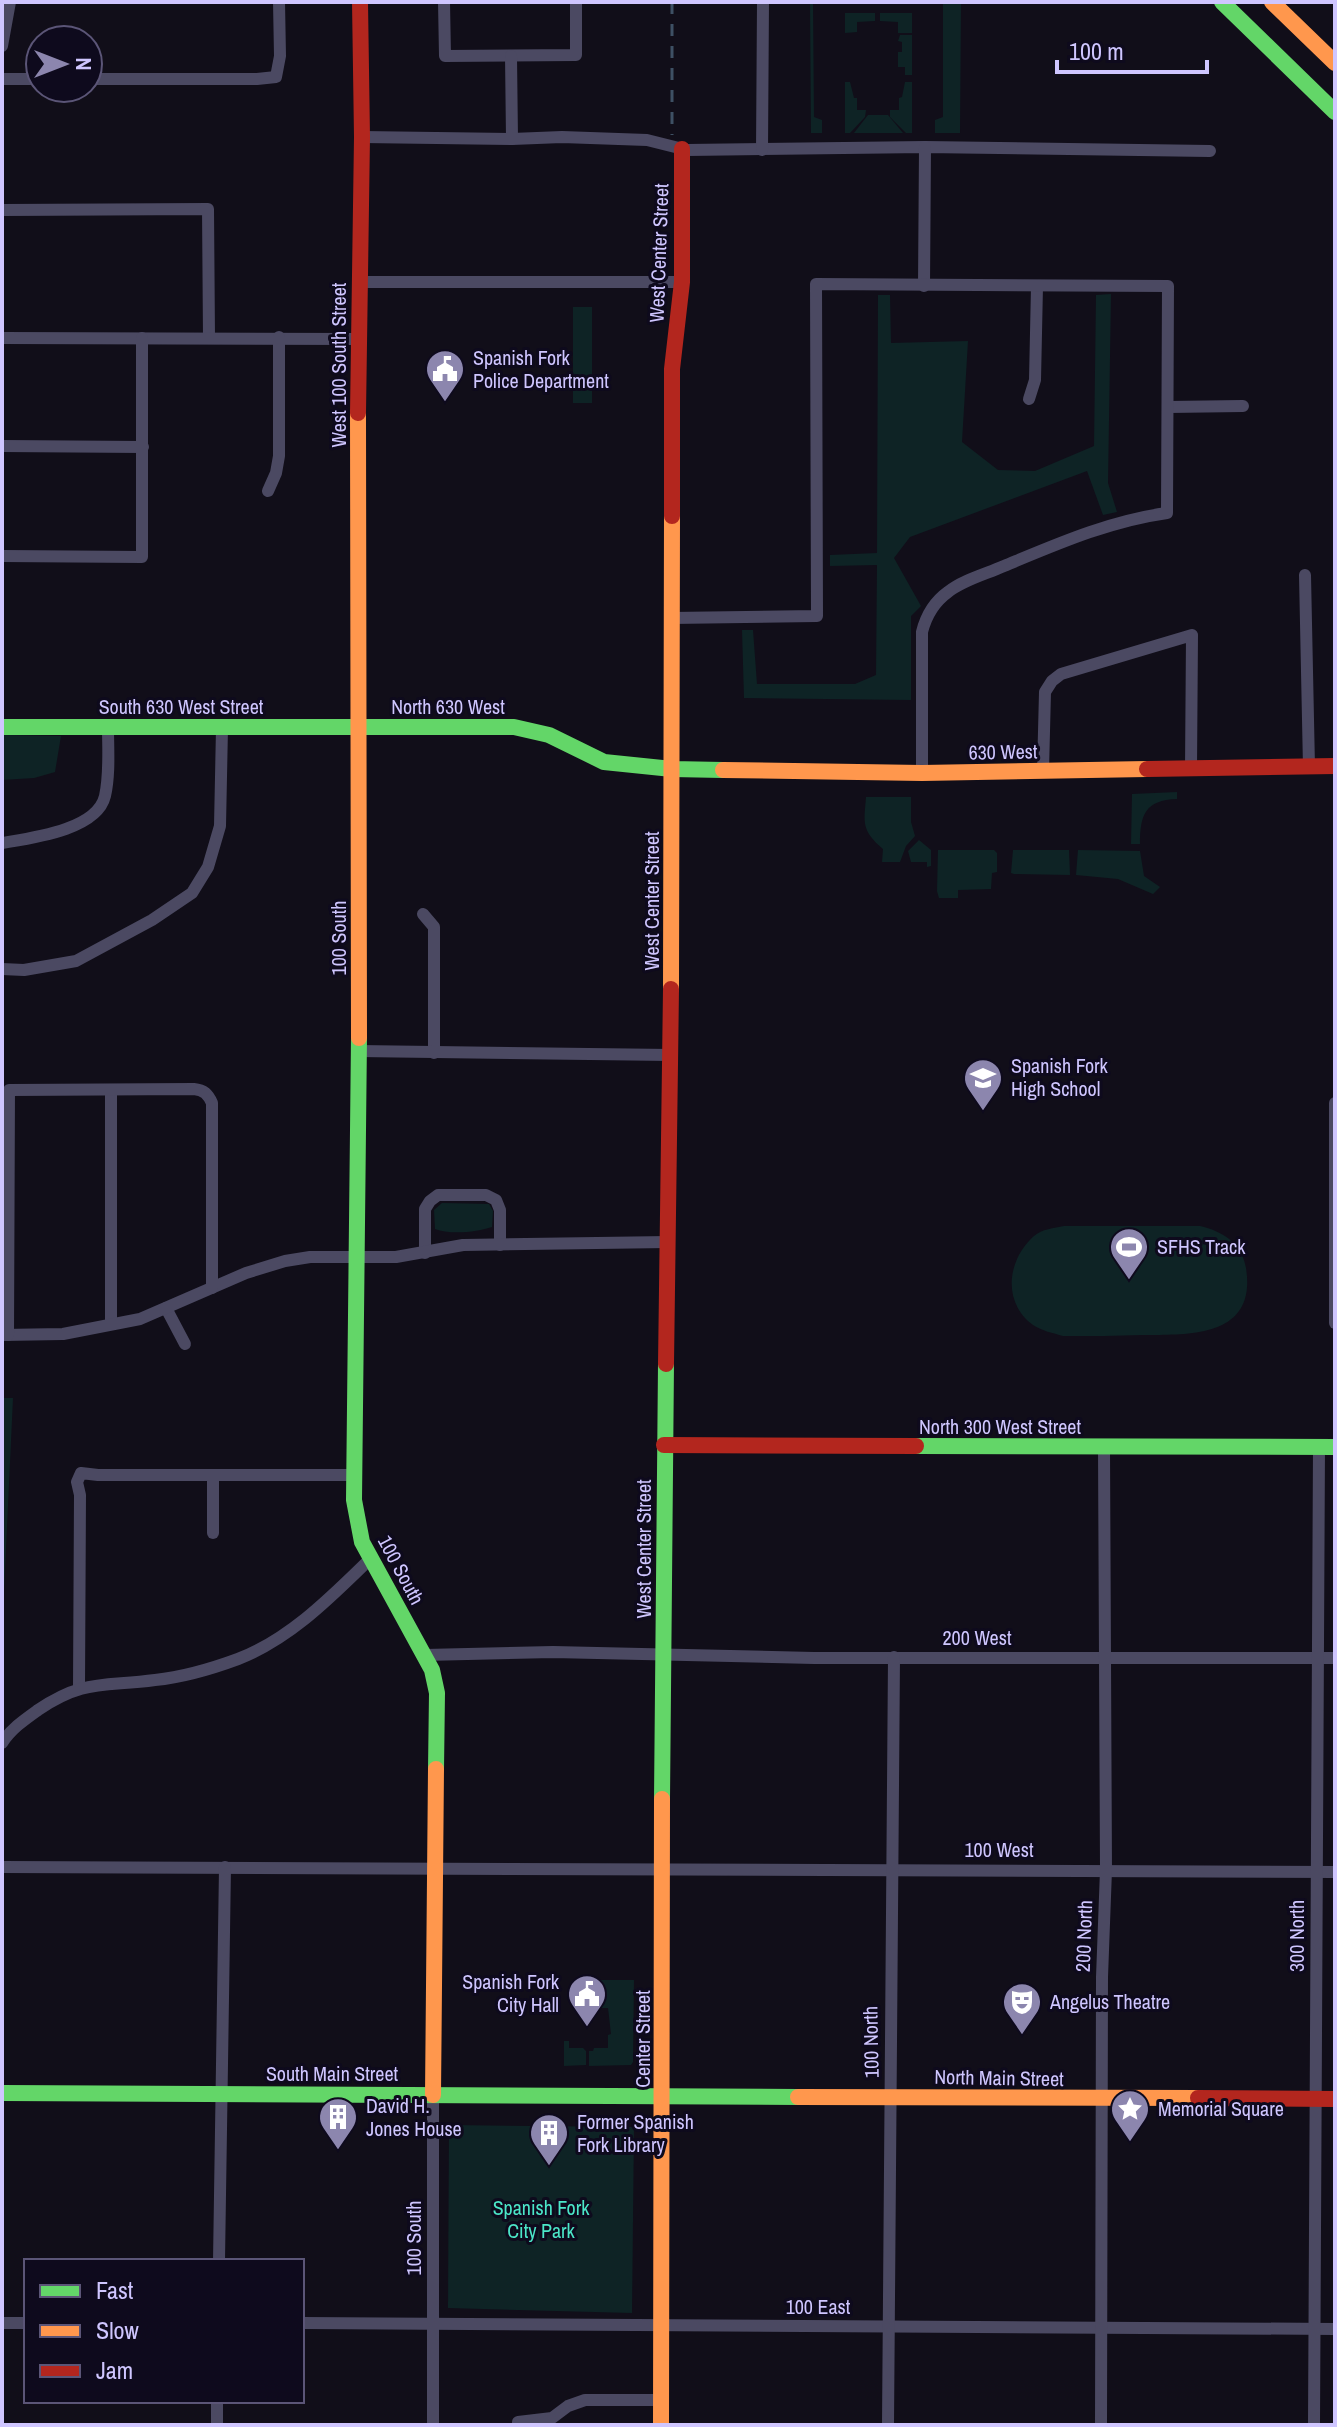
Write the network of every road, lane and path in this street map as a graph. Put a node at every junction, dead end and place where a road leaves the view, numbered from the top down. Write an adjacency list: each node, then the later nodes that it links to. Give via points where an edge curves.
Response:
1 (10, 2): 9 (street)
2 (279, 2): 14 (street, via 276,77)
3 (360, 2): 16 (main road, West 100 South Street)
4 (444, 2): 10 (street, via 445,56)
5 (576, 2): 10 (street, via 576,55)
6 (763, 2): 20 (street)
7 (1222, 2): 15 (main road)
8 (1272, 2): 11 (main road)
9 (2, 46)
10 (511, 56): 17 (street)
11 (1335, 63)
12 (2, 79): 13 (street)
13 (24, 79)
14 (104, 79)
15 (1335, 112)
16 (362, 137): 17 (street); 23 (main road, West 100 South Street)
17 (512, 139): 19 (street, via 647,140)
18 (925, 147): 20 (street); 21 (street); 25 (street)
19 (682, 149): 20 (street); 24 (main road, West Center Street)
20 (762, 150)
21 (1210, 151)
22 (2, 210): 27 (street, via 208,209)
23 (358, 282): 24 (street); 31 (main road, West 100 South Street)
24 (682, 282): 40 (main road, West Center Street, via 672,369)
25 (924, 286): 26 (street); 40 (street, via 816,284 817,616)
26 (1037, 286): 32 (street, via 1035,380); 34 (street, via 1168,286)
27 (209, 337): 28 (street); 30 (street)
28 (279, 337): 31 (street); 37 (street, via 279,456)
29 (2, 338): 30 (street)
30 (142, 338): 36 (street)
31 (358, 339): 44 (main road, West 100 South Street)
32 (1029, 399)
33 (1243, 406): 34 (street)
34 (1168, 407): 50 (street, via 1167,513 1114,523 1063,541 955,587 931,609 922,641)
35 (2, 446): 36 (street)
36 (143, 447): 38 (street, via 142,557)
37 (268, 491)
38 (2, 556)
39 (1305, 575): 46 (street)
40 (671, 618): 47 (main road, West Center Street)
41 (2, 727): 42 (main road, South 630 West Street)
42 (108, 727): 43 (main road, South 630 West Street); 51 (street, via 106,786 99,811 67,829)
43 (222, 728): 44 (main road, South 630 West Street); 53 (street, via 220,826 208,867 192,893 76,961)
44 (360, 728): 47 (main road, North 630 West, via 514,727 549,735 604,762); 54 (main road, 100 South)
45 (1335, 766): 46 (main road, 630 West)
46 (1309, 767): 48 (main road, 630 West)
47 (672, 769): 50 (main road, 630 West); 56 (main road, West Center Street)
48 (1191, 769): 49 (main road, 630 West); 49 (street, via 1192,635 1052,681 1045,692)
49 (1043, 771): 50 (main road, 630 West)
50 (922, 773)
51 (2, 843)
52 (423, 914): 55 (street, via 434,927)
53 (2, 969)
54 (358, 1051): 55 (street); 63 (main road, 100 South)
55 (434, 1053): 56 (street)
56 (671, 1055): 60 (main road, West Center Street)
57 (111, 1090): 64 (street, via 194,1089 208,1095); 67 (street); 68 (street, via 9,1090)
58 (1335, 1103): 59 (street)
59 (1335, 1124): 66 (street)
60 (668, 1242): 61 (street); 70 (main road, West Center Street)
61 (500, 1245): 62 (street); 62 (street, via 496,1200 486,1195 438,1195 425,1209)
62 (425, 1253): 63 (street)
63 (356, 1256): 64 (street, via 285,1261); 74 (main road, 100 South)
64 (212, 1288): 65 (street)
65 (166, 1308): 67 (street); 69 (street)
66 (1335, 1323)
67 (111, 1324): 68 (street, via 63,1334)
68 (5, 1335)
69 (185, 1344)
70 (664, 1445): 72 (main road, North 300 West Street); 77 (main road, West Center Street)
71 (1327, 1447): 72 (main road, North 300 West Street); 81 (street, 300 North)
72 (1104, 1448): 80 (street, 200 North)
73 (213, 1475): 74 (street); 75 (street); 83 (street, via 81,1473)
74 (354, 1475): 76 (main road, 100 South, via 358,1526)
75 (213, 1533)
76 (370, 1559): 78 (main road, 100 South); 83 (street, via 288,1633 242,1657 187,1675)
77 (663, 1653): 78 (street, 200 West); 79 (street, 200 West); 88 (main road, Center Street)
78 (425, 1655): 87 (main road, 100 South, via 439,1714)
79 (894, 1657): 80 (street, 200 West); 89 (street, 100 North)
80 (1106, 1658): 81 (street, 200 West); 90 (street, 200 North)
81 (1318, 1658): 82 (street, 200 West); 91 (street, 300 North)
82 (1335, 1658)
83 (79, 1688): 84 (street, via 22,1721)
84 (2, 1743)
85 (2, 1867): 86 (street, 100 West)
86 (225, 1867): 87 (street, 100 West); 94 (street)
87 (435, 1867): 88 (street, 100 West); 95 (main road, 100 South)
88 (664, 1868): 89 (street, 100 West); 96 (main road, Center Street)
89 (893, 1870): 90 (street, 100 West); 97 (street, 100 North)
90 (1106, 1870): 91 (street, 100 West); 98 (street, 200 North)
91 (1317, 1872): 92 (street, 100 West); 99 (street, 300 North)
92 (1335, 1872)
93 (2, 2093): 94 (main road, South Main Street)
94 (221, 2093): 95 (main road, South Main Street); 101 (street)
95 (433, 2095): 96 (main road, South Main Street); 105 (street, 100 South)
96 (663, 2096): 97 (main road, North Main Street); 106 (main road, Center Street)
97 (892, 2096): 98 (main road, North Main Street); 107 (street, 100 North)
98 (1102, 2098): 99 (main road, North Main Street); 108 (street, 200 North)
99 (1315, 2099): 100 (main road, North Main Street); 109 (street, 300 North)
100 (1335, 2099)
101 (219, 2259)
102 (2, 2323): 103 (street)
103 (24, 2323)
104 (304, 2323): 105 (street, 100 East)
105 (433, 2323): 106 (street, 100 East); 114 (street, 100 South)
106 (661, 2325): 107 (street, 100 East); 111 (main road, Center Street)
107 (889, 2326): 108 (street, 100 East); 117 (street, 100 North)
108 (1101, 2328): 109 (street, 100 East); 118 (street, 200 North)
109 (1315, 2329): 110 (street, 100 East); 119 (street, 300 North)
110 (1335, 2329)
111 (661, 2400): 115 (street, via 585,2400 552,2418); 116 (main road, Center Street)
112 (217, 2403): 113 (street)
113 (217, 2425)
114 (433, 2425)
115 (518, 2425)
116 (661, 2425)
117 (888, 2425)
118 (1101, 2425)
119 (1314, 2425)

